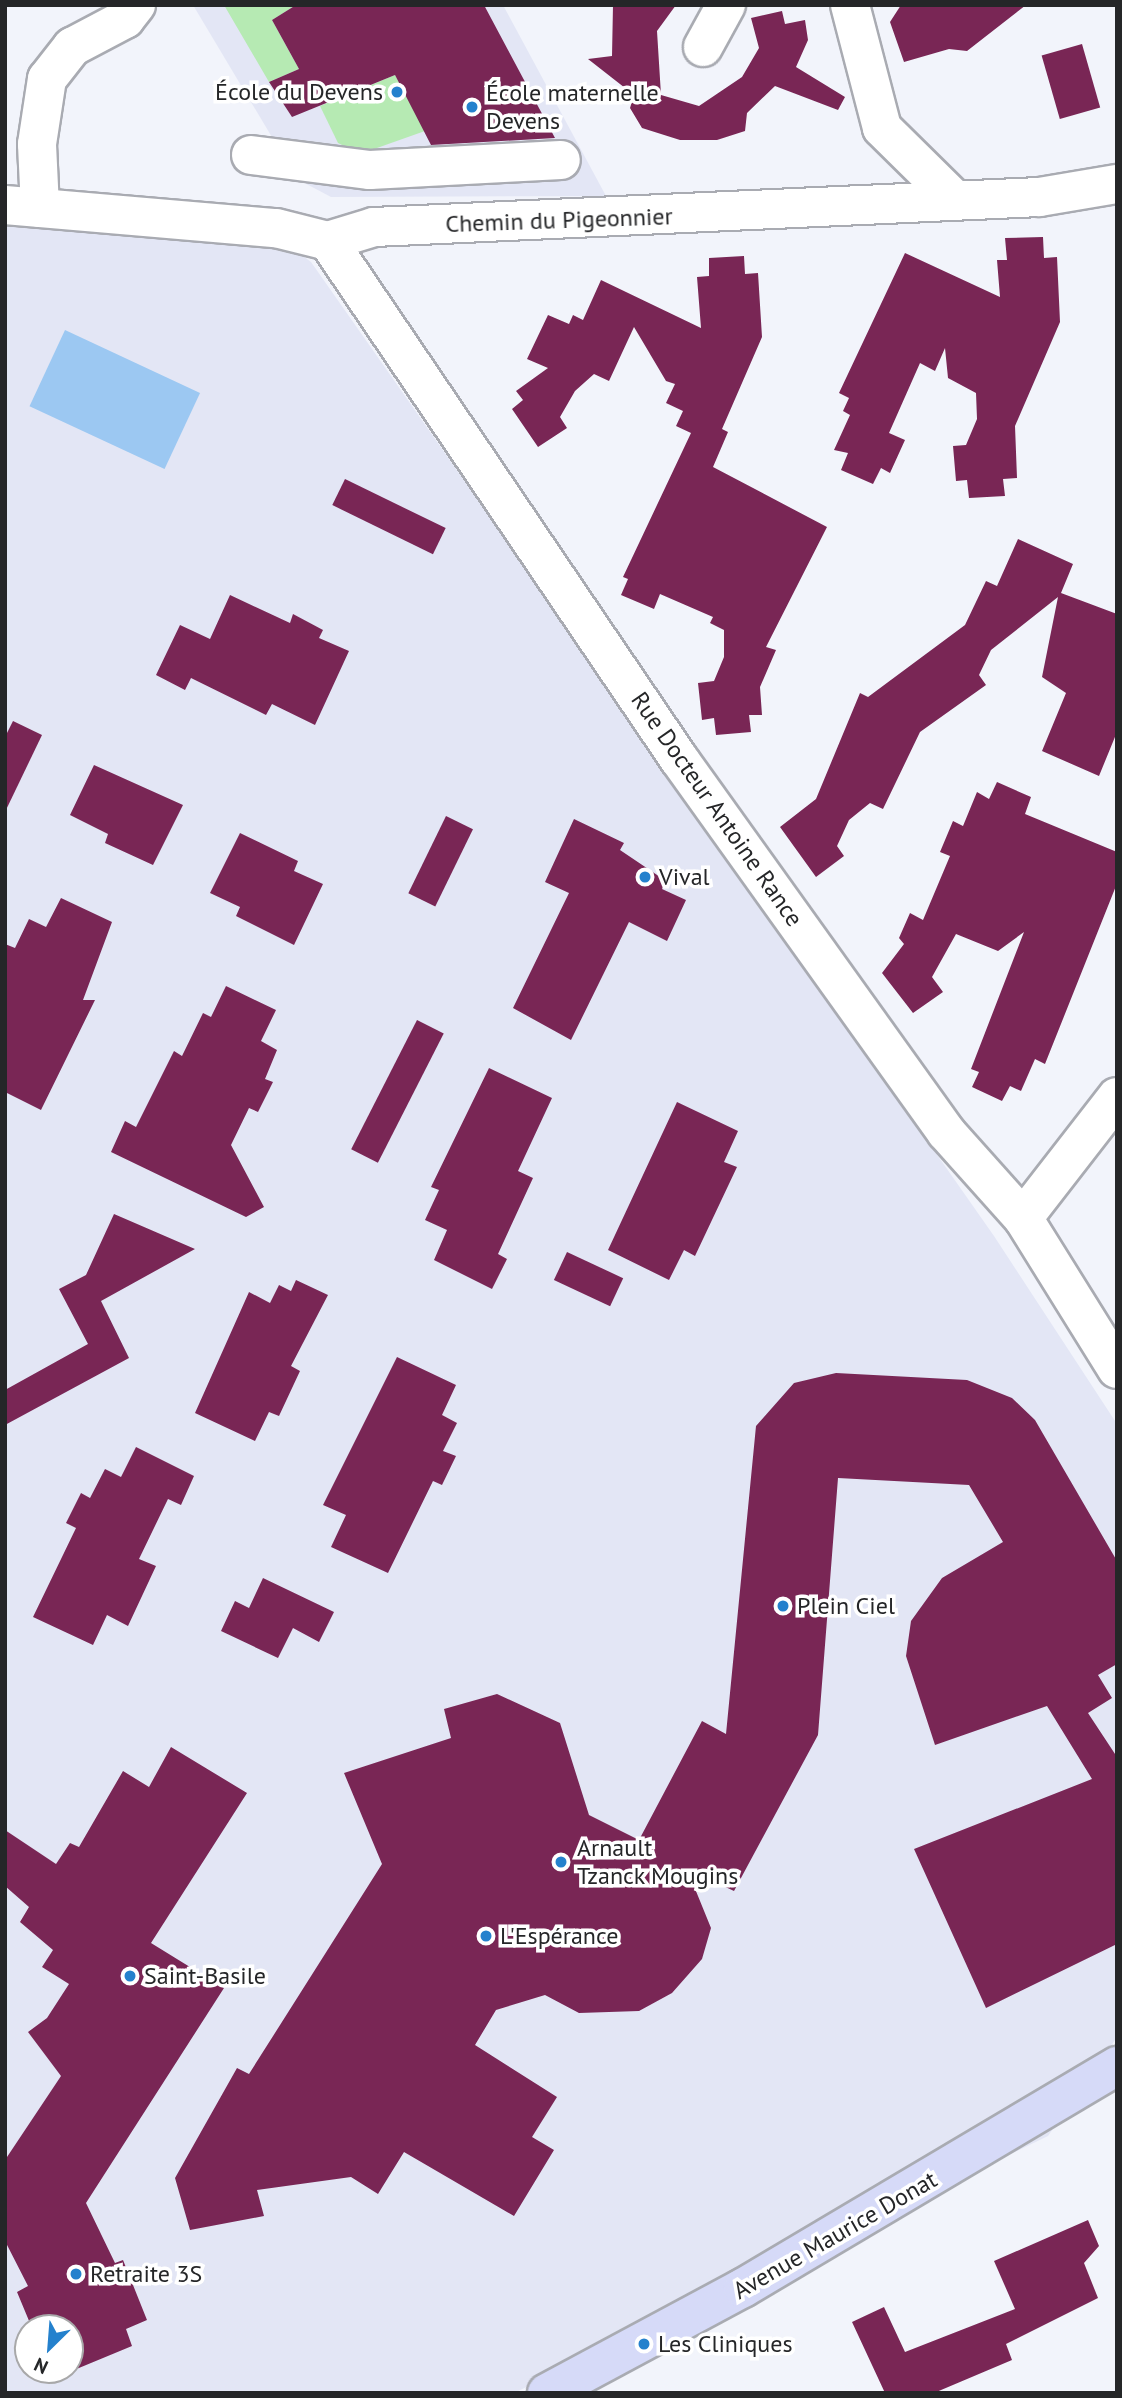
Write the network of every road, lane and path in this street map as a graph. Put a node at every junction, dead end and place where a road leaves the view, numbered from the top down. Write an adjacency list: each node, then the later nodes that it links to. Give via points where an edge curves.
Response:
1 (136, 5): 9 (street, via 125,19 72,47 47,79)
2 (726, 5): 4 (street)
3 (850, 5): 8 (street, via 882,128)
4 (703, 47)
5 (251, 155): 6 (street, via 370,170)
6 (561, 160)
7 (1117, 184): 8 (street, Chemin du Pigeonnier)
8 (956, 201): 10 (street, Chemin du Pigeonnier, via 374,227)
9 (23, 206): 10 (street, via 276,228)
10 (328, 241): 12 (street, Rue Docteur Antoine Rance, via 679,759 946,1132)
11 (1117, 1097): 12 (street)
12 (1023, 1218): 13 (street, Rue Docteur Antoine Rance)
13 (1117, 1369)
14 (1117, 2066): 15 (main road, Avenue Maurice Donat, via 743,2288)
15 (547, 2393)

